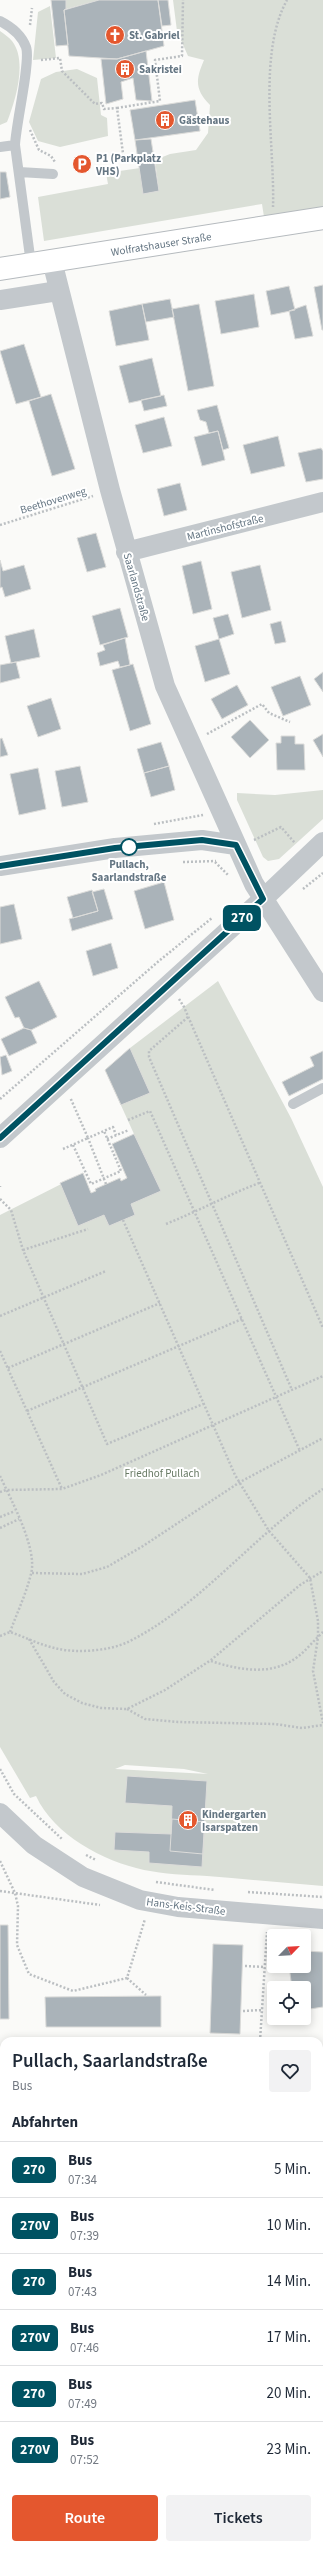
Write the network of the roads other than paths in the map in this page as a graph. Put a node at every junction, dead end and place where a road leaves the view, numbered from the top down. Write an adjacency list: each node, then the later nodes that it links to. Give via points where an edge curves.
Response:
1 (0, 21): 2 (lane, via 21,36 26,48 16,125)
2 (16, 145): 3 (lane); 4 (lane)
3 (0, 147)
4 (19, 172): 5 (lane); 8 (lane)
5 (53, 174)
6 (323, 218): 7 (main road, Wolfratshauser Straße)
7 (52, 260): 8 (main road, Wolfratshauser Straße); 10 (street, Saarlandstraße)
8 (31, 264): 9 (main road, Wolfratshauser Straße)
9 (0, 269)
10 (58, 291): 11 (street); 13 (street, Saarlandstraße)
11 (0, 300)
12 (323, 502): 13 (street, Martinshofstraße)
13 (126, 552): 15 (street, Saarlandstraße, via 165,686 190,743)
14 (323, 842): 17 (street)
15 (242, 844): 16 (street, via 202,840 115,848); 17 (street, Saarlandstraße)
16 (0, 866)
17 (263, 899): 18 (street, Saarlandstraße); 21 (street)
18 (323, 992)
19 (323, 1088): 20 (lane)
20 (292, 1104)
21 (0, 1138)
22 (5, 1826): 23 (street, Hans-Keis-Straße, via 83,1877 150,1903)
23 (323, 1918)

